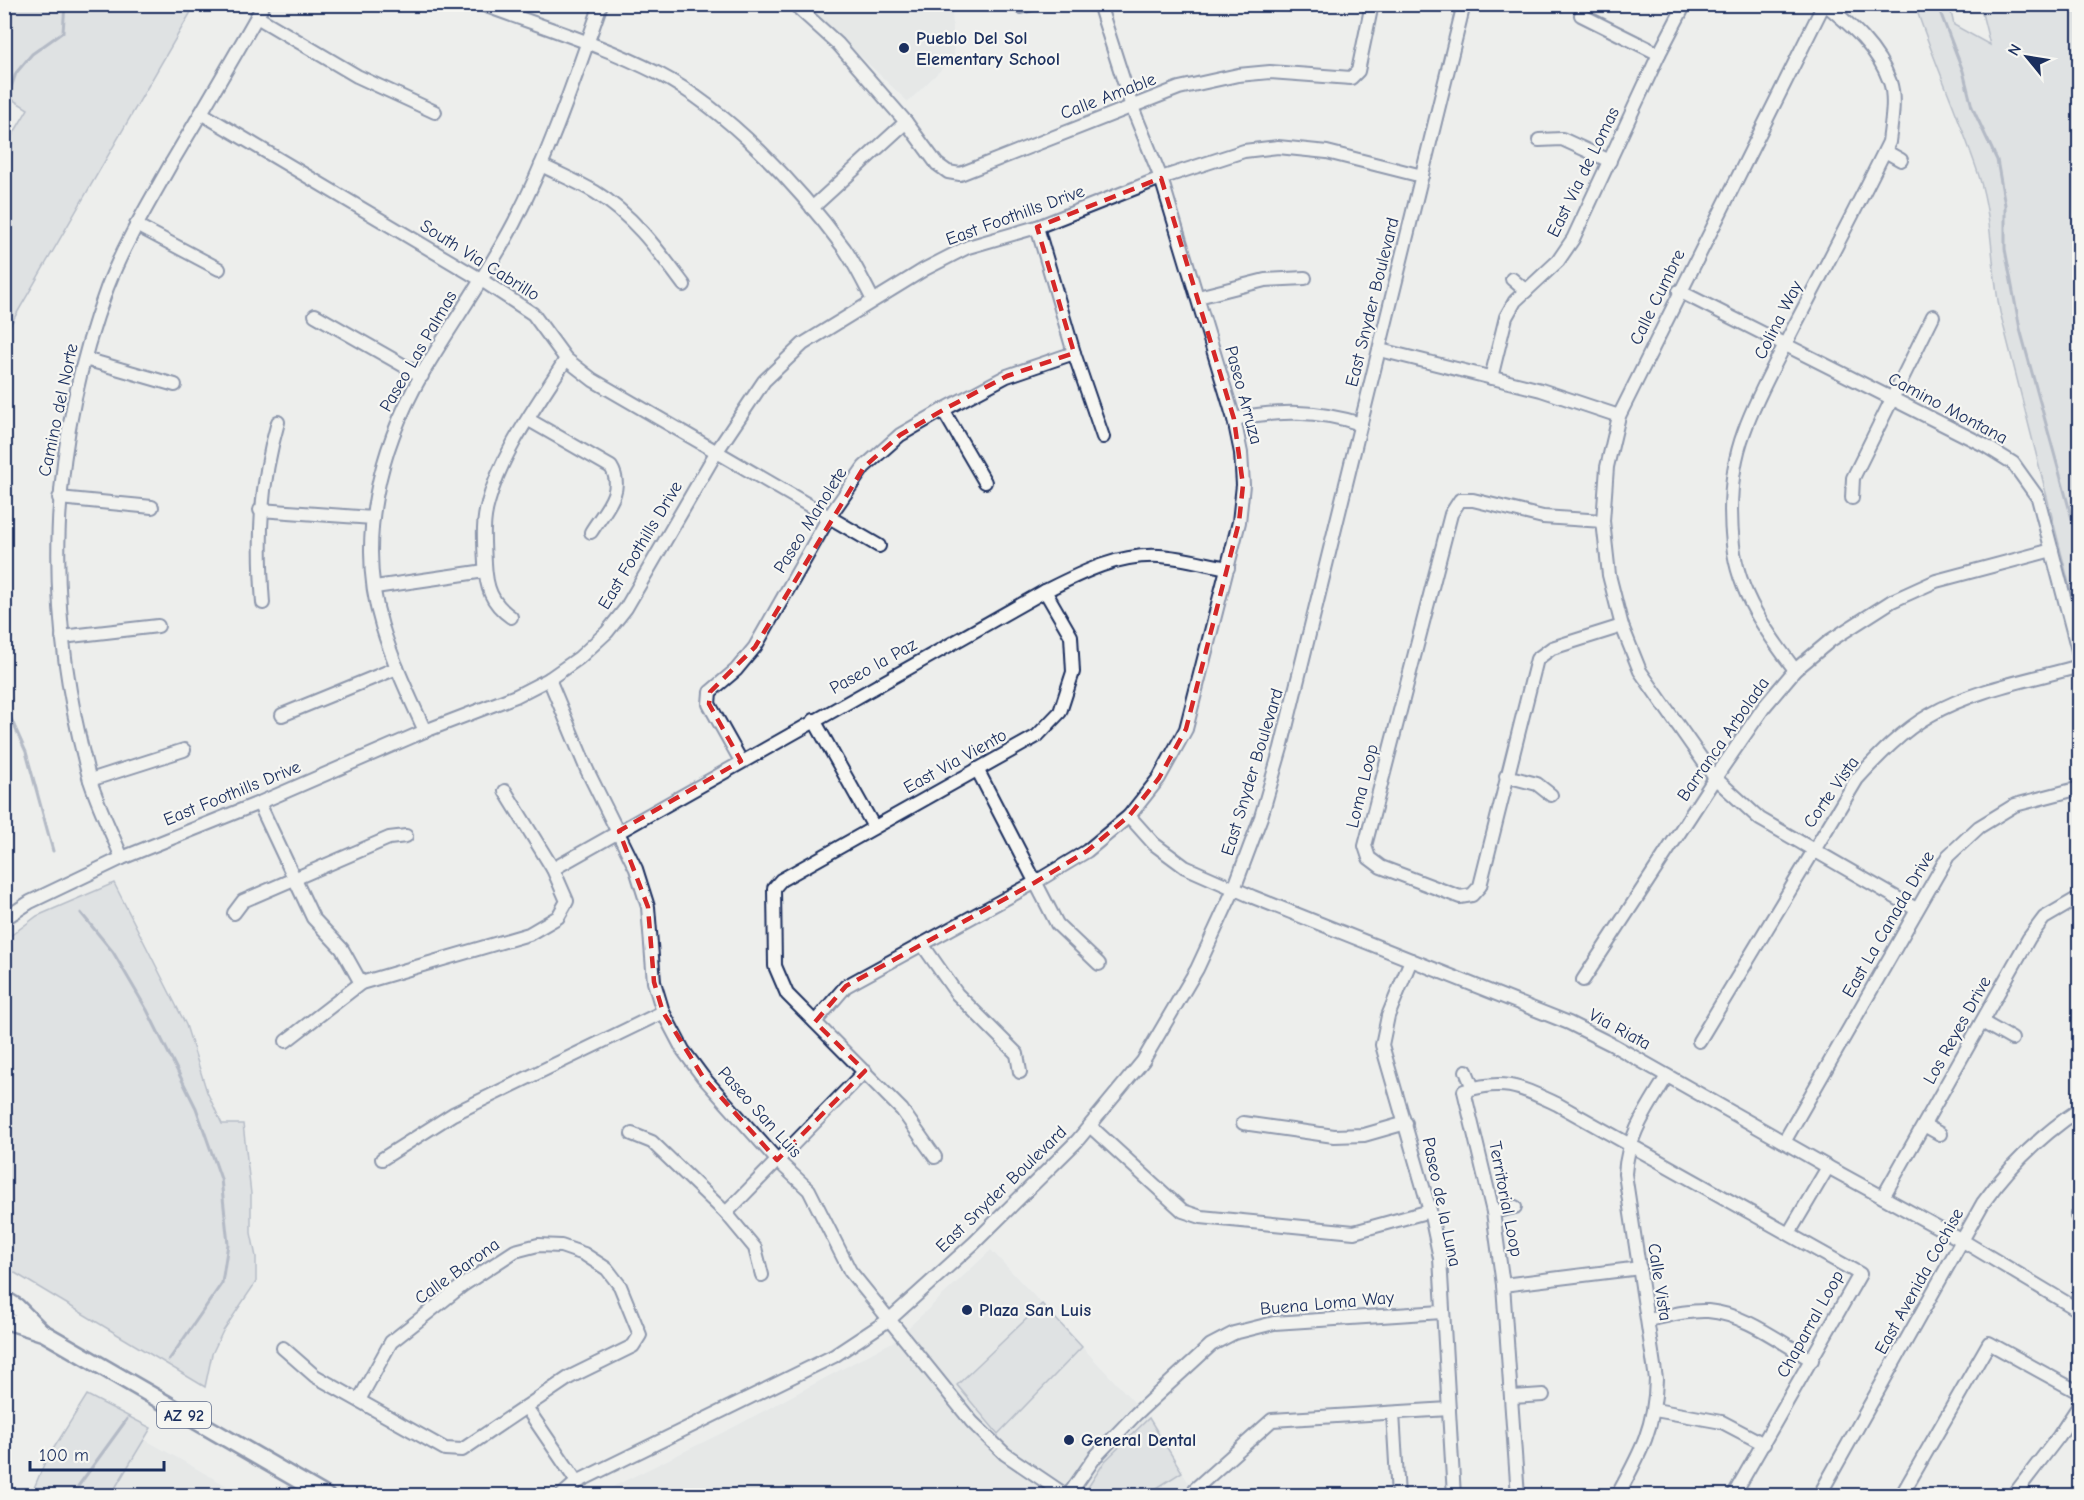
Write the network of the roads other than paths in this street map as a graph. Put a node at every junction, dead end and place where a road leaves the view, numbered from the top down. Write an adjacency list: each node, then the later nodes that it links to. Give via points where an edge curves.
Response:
1 (264, 4): 11 (street, Camino del Norte)
2 (481, 4): 12 (street)
3 (602, 4): 12 (street, Paseo Las Palmas)
4 (794, 4): 17 (street, Calle Amable, via 838,44)
5 (1099, 4): 14 (street, Paseo Arruza)
6 (1372, 4): 14 (street, Calle Amable, via 1358,71 1351,78 1270,72 1238,75 1179,88)
7 (1464, 4): 23 (street, East Snyder Boulevard)
8 (1685, 4): 13 (street, East Via de Lomas)
9 (1825, 4): 19 (street, Colina Way, via 1865,38 1890,82 1892,109); 34 (street, Calle Cumbre)
10 (1581, 15): 13 (street)
11 (257, 17): 15 (street, via 357,76); 16 (street, Camino del Norte)
12 (587, 44): 22 (street, Paseo Las Palmas); 25 (street, via 658,74 700,99 739,131)
13 (1659, 54): 21 (street, East Via de Lomas)
14 (1132, 107): 17 (street, Calle Amable, via 960,174 937,164); 24 (street, Paseo Arruza)
15 (435, 112)
16 (201, 113): 26 (street, Camino del Norte); 30 (street, South Via Cabrillo)
17 (906, 122): 25 (street)
18 (1539, 140): 21 (street, via 1562,139)
19 (1885, 152): 20 (street); 39 (street, Colina Way)
20 (1901, 160)
21 (1610, 161): 33 (street, East Via de Lomas, via 1568,247)
22 (541, 165): 30 (street, Paseo Las Palmas, via 513,224); 32 (street, via 595,192 626,215)
23 (1422, 176): 24 (street, East Foothills Drive, via 1327,152 1278,147 1244,151); 40 (street, East Snyder Boulevard)
24 (1161, 178): 27 (street, East Foothills Drive); 35 (street, Paseo Arruza)
25 (812, 208): 36 (street, via 845,250)
26 (136, 225): 28 (street); 42 (street, Camino del Norte, via 108,287)
27 (1037, 227): 36 (street, East Foothills Drive, via 968,247); 41 (street)
28 (219, 269)
29 (1305, 278): 35 (street, via 1264,280)
30 (480, 279): 43 (street, South Via Cabrillo, via 533,314); 44 (street, Paseo Las Palmas)
31 (1512, 279): 33 (street)
32 (684, 285)
33 (1526, 291): 45 (street, East Via de Lomas, via 1506,317)
34 (1679, 291): 39 (street, Camino Montana); 49 (street, Calle Cumbre)
35 (1198, 297): 50 (street, Paseo Arruza)
36 (873, 300): 55 (street, East Foothills Drive, via 803,344 764,381)
37 (315, 315): 44 (street)
38 (1933, 316): 47 (street)
39 (1784, 346): 47 (street, Camino Montana); 79 (street, Colina Way, via 1744,432 1734,469 1731,511 1733,547 1746,593 1764,629)
40 (1380, 350): 45 (street); 53 (street, East Snyder Boulevard)
41 (1074, 353): 48 (street, Paseo Manolete, via 1007,376); 54 (street)
42 (85, 359): 46 (street); 57 (street, Camino del Norte, via 71,417)
43 (566, 359): 51 (street); 55 (street, South Via Cabrillo, via 593,380)
44 (422, 375): 62 (street, Paseo Las Palmas, via 381,466)
45 (1491, 378): 49 (street)
46 (175, 385)
47 (1892, 398): 58 (street, via 1853,478); 66 (street, Camino Montana, via 1984,444 2013,463 2038,498)
48 (943, 410): 56 (street); 61 (street, Paseo Manolete, via 900,435 864,467)
49 (1619, 416): 63 (street, Calle Cumbre, via 1606,467)
50 (1234, 419): 53 (street, via 1300,411); 67 (street, Paseo Arruza, via 1242,453 1243,485)
51 (529, 420): 64 (street, via 611,468 618,478 617,490); 68 (street, via 499,469 487,505 483,535)
52 (278, 422): 60 (street, via 266,465)
53 (1361, 424): 103 (street, East Snyder Boulevard, via 1281,748)
54 (1103, 437)
55 (717, 452): 61 (street, South Via Cabrillo); 80 (street, East Foothills Drive, via 626,608 608,632)
56 (985, 482)
57 (59, 498): 59 (street); 75 (street, Camino del Norte, via 57,565)
58 (1852, 498)
59 (153, 507)
60 (260, 510): 62 (street); 71 (street, via 258,547)
61 (829, 517): 65 (street, South Via Cabrillo); 85 (street, Paseo Manolete, via 755,647 710,692 709,704)
62 (373, 518): 69 (street, Paseo Las Palmas)
63 (1603, 520): 74 (street, Calle Cumbre, via 1609,575); 87 (street, Loma Loop, via 1543,517 1473,500 1460,500 1450,514 1365,846 1369,858 1381,867 1460,897 1472,895 1480,886)
64 (591, 532)
65 (879, 546)
66 (2052, 550): 76 (street, Camino Montana); 79 (street, Barranca Arbolada, via 1936,581 1892,601 1831,640)
67 (1228, 568): 70 (street, Paseo la Paz, via 1160,556 1132,558 1100,564); 94 (street, Paseo Arruza, via 1186,729 1159,778)
68 (485, 571): 69 (street); 72 (street, via 488,591 498,608)
69 (375, 587): 78 (street, Paseo Las Palmas, via 381,624)
70 (1045, 591): 82 (street, Paseo la Paz); 86 (street, East Via Viento, via 1071,636 1073,672 1060,712 1037,736)
71 (263, 603)
72 (511, 617)
73 (158, 626): 75 (street)
74 (1622, 626): 87 (street, Loma Loop, via 1552,648 1537,659); 88 (street, Calle Cumbre, via 1640,671)
75 (62, 637): 89 (street, Camino del Norte)
76 (2079, 658)
77 (2079, 666): 98 (street, Corte Vista, via 1975,694 1930,715 1890,744 1857,779)
78 (397, 668): 81 (street); 83 (street, Paseo Las Palmas)
79 (1795, 670): 88 (street, Barranca Arbolada)
80 (549, 679): 83 (street, East Foothills Drive, via 516,696); 96 (street, Paseo San Luis, via 587,770)
81 (282, 715)
82 (814, 720): 85 (street, Paseo la Paz); 95 (street)
83 (425, 730): 93 (street, East Foothills Drive)
84 (184, 750): 89 (street)
85 (741, 761): 96 (street, Paseo la Paz)
86 (977, 769): 95 (street, East Via Viento); 102 (street)
87 (1506, 776): 92 (street, via 1537,784)
88 (1715, 778): 98 (street, Calle Cumbre, via 1760,819); 111 (street, Barranca Arbolada)
89 (90, 780): 99 (street, Camino del Norte)
90 (2079, 788): 105 (street, East La Canada Drive, via 2015,805 1979,827 1948,856)
91 (505, 791): 100 (street)
92 (1551, 795)
93 (259, 803): 99 (street, East Foothills Drive); 101 (street)
94 (1129, 816): 102 (street, Paseo Arruza, via 1087,851); 103 (street, Via Riata, via 1154,844 1185,867)
95 (874, 827): 114 (street, East Via Viento, via 781,880 774,888 775,966 787,994)
96 (620, 831): 100 (street, Paseo la Paz); 113 (street, Paseo San Luis, via 648,907 654,982)
97 (406, 836): 101 (street, via 389,838)
98 (1812, 851): 105 (street, Calle Cumbre); 118 (street, Corte Vista)
99 (122, 858): 107 (street, East Foothills Drive, via 30,902)
100 (553, 869): 112 (street, via 567,901 558,917 529,934)
101 (293, 879): 106 (street, via 243,901); 112 (street, via 313,918 342,949)
102 (1034, 884): 108 (street, Paseo Arruza); 110 (street, via 1057,924)
103 (1234, 889): 109 (street, Via Riata); 128 (street, East Snyder Boulevard, via 1197,969 1143,1061)
104 (2079, 897): 115 (street, Los Reyes Drive, via 2044,918)
105 (1916, 909): 131 (street, East La Canada Drive)
106 (234, 913)
107 (4, 919)
108 (922, 945): 114 (street, Paseo Arruza, via 846,986); 121 (street, via 957,994 1017,1054)
109 (1412, 960): 122 (street, Via Riata, via 1569,1023); 126 (street, Paseo de la Luna, via 1388,1016 1382,1045)
110 (1099, 964)
111 (1583, 980)
112 (361, 983): 117 (street)
113 (663, 1012): 134 (street, via 453,1114); 135 (street, Paseo San Luis, via 703,1077)
114 (814, 1022): 119 (street, East Via Viento)
115 (1982, 1022): 116 (street); 127 (street, Los Reyes Drive)
116 (2012, 1039)
117 (286, 1041)
118 (1699, 1041)
119 (865, 1071): 133 (street, East Via Viento, via 903,1110); 135 (street)
120 (1466, 1071): 123 (street)
121 (1020, 1072)
122 (1667, 1076): 131 (street, Via Riata); 132 (street, Calle Vista)
123 (1473, 1088): 132 (street, via 1489,1083 1520,1087); 140 (street, Territorial Loop, via 1464,1091)
124 (2079, 1108): 143 (street, East Avenida Cochise, via 2003,1174)
125 (1243, 1123): 126 (street, via 1334,1136 1364,1135)
126 (1406, 1123): 139 (street, Paseo de la Luna)
127 (1923, 1125): 130 (street); 137 (street, Los Reyes Drive)
128 (1090, 1126): 139 (street, via 1184,1211 1201,1217 1354,1232); 150 (street, East Snyder Boulevard, via 974,1243)
129 (633, 1134): 141 (street, via 652,1142)
130 (1940, 1134)
131 (1784, 1142): 136 (street, Via Riata)
132 (1629, 1144): 142 (street, Chaparral Loop); 144 (street, Calle Vista, via 1625,1174)
133 (935, 1157)
134 (382, 1159)
135 (777, 1160): 141 (street); 150 (street, Paseo San Luis, via 809,1190 850,1271)
136 (1828, 1167): 137 (street, Via Riata); 142 (street)
137 (1883, 1197): 143 (street, Via Riata)
138 (1515, 1207): 140 (street)
139 (1430, 1211): 149 (street, Paseo de la Luna, via 1440,1258)
140 (1493, 1212): 146 (street, Territorial Loop)
141 (726, 1213): 145 (street, via 755,1248)
142 (1789, 1233): 155 (street, Chaparral Loop, via 1860,1274)
143 (1963, 1241): 148 (street, Via Riata); 176 (street, East Avenida Cochise)
144 (1640, 1268): 146 (street); 152 (street, Calle Vista)
145 (762, 1275)
146 (1503, 1285): 158 (street, Territorial Loop)
147 (4, 1299): 153 (main road, AZ 92, via 17,1306)
148 (2079, 1311)
149 (1442, 1312): 162 (street, Paseo de la Luna); 170 (street, Buena Loma Way, via 1274,1323 1234,1333 1211,1345 1136,1414 1095,1457)
150 (890, 1319): 166 (street, East Snyder Boulevard, via 834,1356); 170 (street, Paseo San Luis, via 979,1429 1005,1454)
151 (4, 1320): 153 (main road, AZ 92)
152 (1648, 1320): 155 (street, via 1690,1311 1725,1314); 163 (street, Calle Vista, via 1656,1379)
153 (44, 1333): 168 (main road, AZ 92 / AZ 92)
154 (283, 1348): 159 (street, via 315,1376)
155 (1812, 1360): 165 (street, Chaparral Loop)
156 (2079, 1393): 177 (street, via 1989,1343)
157 (1543, 1395): 158 (street)
158 (1512, 1397): 173 (street, Territorial Loop)
159 (360, 1400): 161 (street, via 446,1449 462,1450); 161 (street, Calle Barona, via 391,1342 463,1285 515,1251 538,1245 561,1246 607,1269 620,1286 640,1335 633,1346 570,1377)
160 (2079, 1404): 178 (street)
161 (526, 1407): 166 (street)
162 (1449, 1409): 164 (street); 172 (street, Paseo de la Luna)
163 (1655, 1410): 165 (street, via 1722,1422); 174 (street, Calle Vista, via 1643,1449)
164 (1393, 1413): 167 (street, via 1272,1420); 171 (street)
165 (1764, 1443): 175 (street, Chaparral Loop)
166 (577, 1482): 169 (street, East Snyder Boulevard)
167 (1195, 1489)
168 (326, 1496)
169 (561, 1496)
170 (1068, 1496)
171 (1398, 1496)
172 (1454, 1496)
173 (1518, 1496)
174 (1617, 1496)
175 (1733, 1496)
176 (1819, 1496)
177 (1901, 1496)
178 (2013, 1496)

